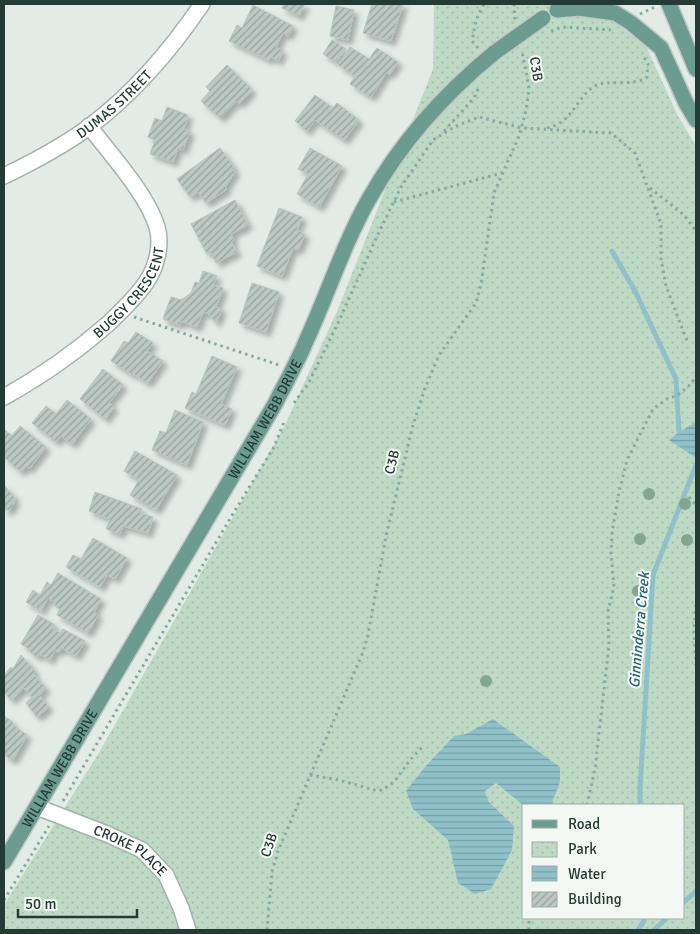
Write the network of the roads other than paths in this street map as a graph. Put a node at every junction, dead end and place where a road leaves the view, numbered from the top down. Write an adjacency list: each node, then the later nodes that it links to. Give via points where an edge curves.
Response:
1 (202, 4): 6 (street, DUMAS STREET, via 155,66)
2 (669, 4): 4 (main road)
3 (573, 6): 5 (main road, via 616,13 661,48); 9 (main road, WILLIAM WEBB DRIVE, bridge, via 547,25 489,49 473,70 433,109 382,176 355,225 307,340 275,404)
4 (696, 69)
5 (696, 120)
6 (89, 126): 7 (street, DUMAS STREET, via 40,158); 8 (street, BUGGY CRESCENT, via 150,208 158,229 156,261 148,280 124,308 82,346)
7 (4, 176)
8 (4, 398)
9 (37, 807): 10 (main road, WILLIAM WEBB DRIVE); 11 (street, CROKE PLACE, via 142,850 166,875)
10 (4, 862)
11 (188, 930)

